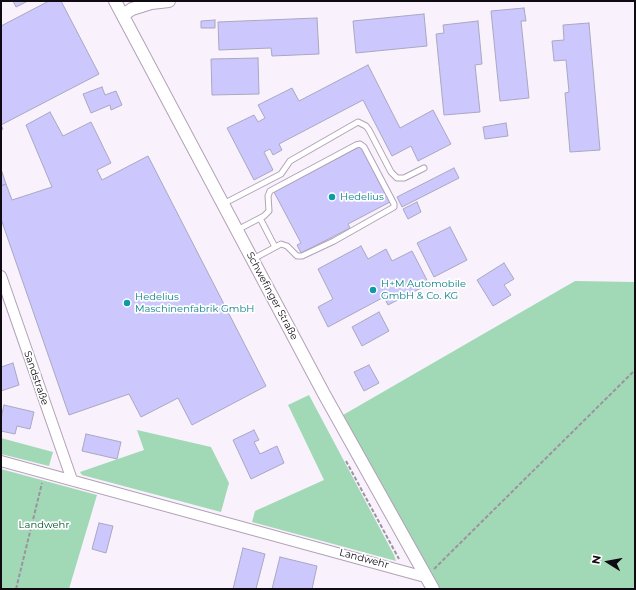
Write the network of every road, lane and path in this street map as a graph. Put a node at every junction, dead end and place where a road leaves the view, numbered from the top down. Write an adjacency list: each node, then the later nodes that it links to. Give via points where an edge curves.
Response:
1 (116, 1): 3 (street, Schwefinger Straße)
2 (169, 1): 3 (street, via 151,3)
3 (123, 15): 5 (street, Schwefinger Straße)
4 (424, 168): 5 (lane, via 404,178 397,178 391,172 366,126 358,122 290,161 281,174)
5 (223, 204): 7 (street, Schwefinger Straße)
6 (260, 218): 7 (lane); 8 (lane); 8 (lane, via 269,211 270,191 360,144 364,147 394,204 394,207 334,241 302,256 297,256 281,244)
7 (237, 230): 9 (street, Schwefinger Straße)
8 (275, 247): 9 (lane)
9 (252, 259): 15 (street, Schwefinger Straße)
10 (1, 276): 14 (street, Sandstraße)
11 (635, 370): 15 (path)
12 (1, 461): 13 (street, Landwehr)
13 (44, 472): 14 (street, Landwehr); 16 (path)
14 (72, 480): 15 (street, Landwehr)
15 (425, 577): 17 (street, Schwefinger Straße)
16 (16, 589)
17 (433, 589)

